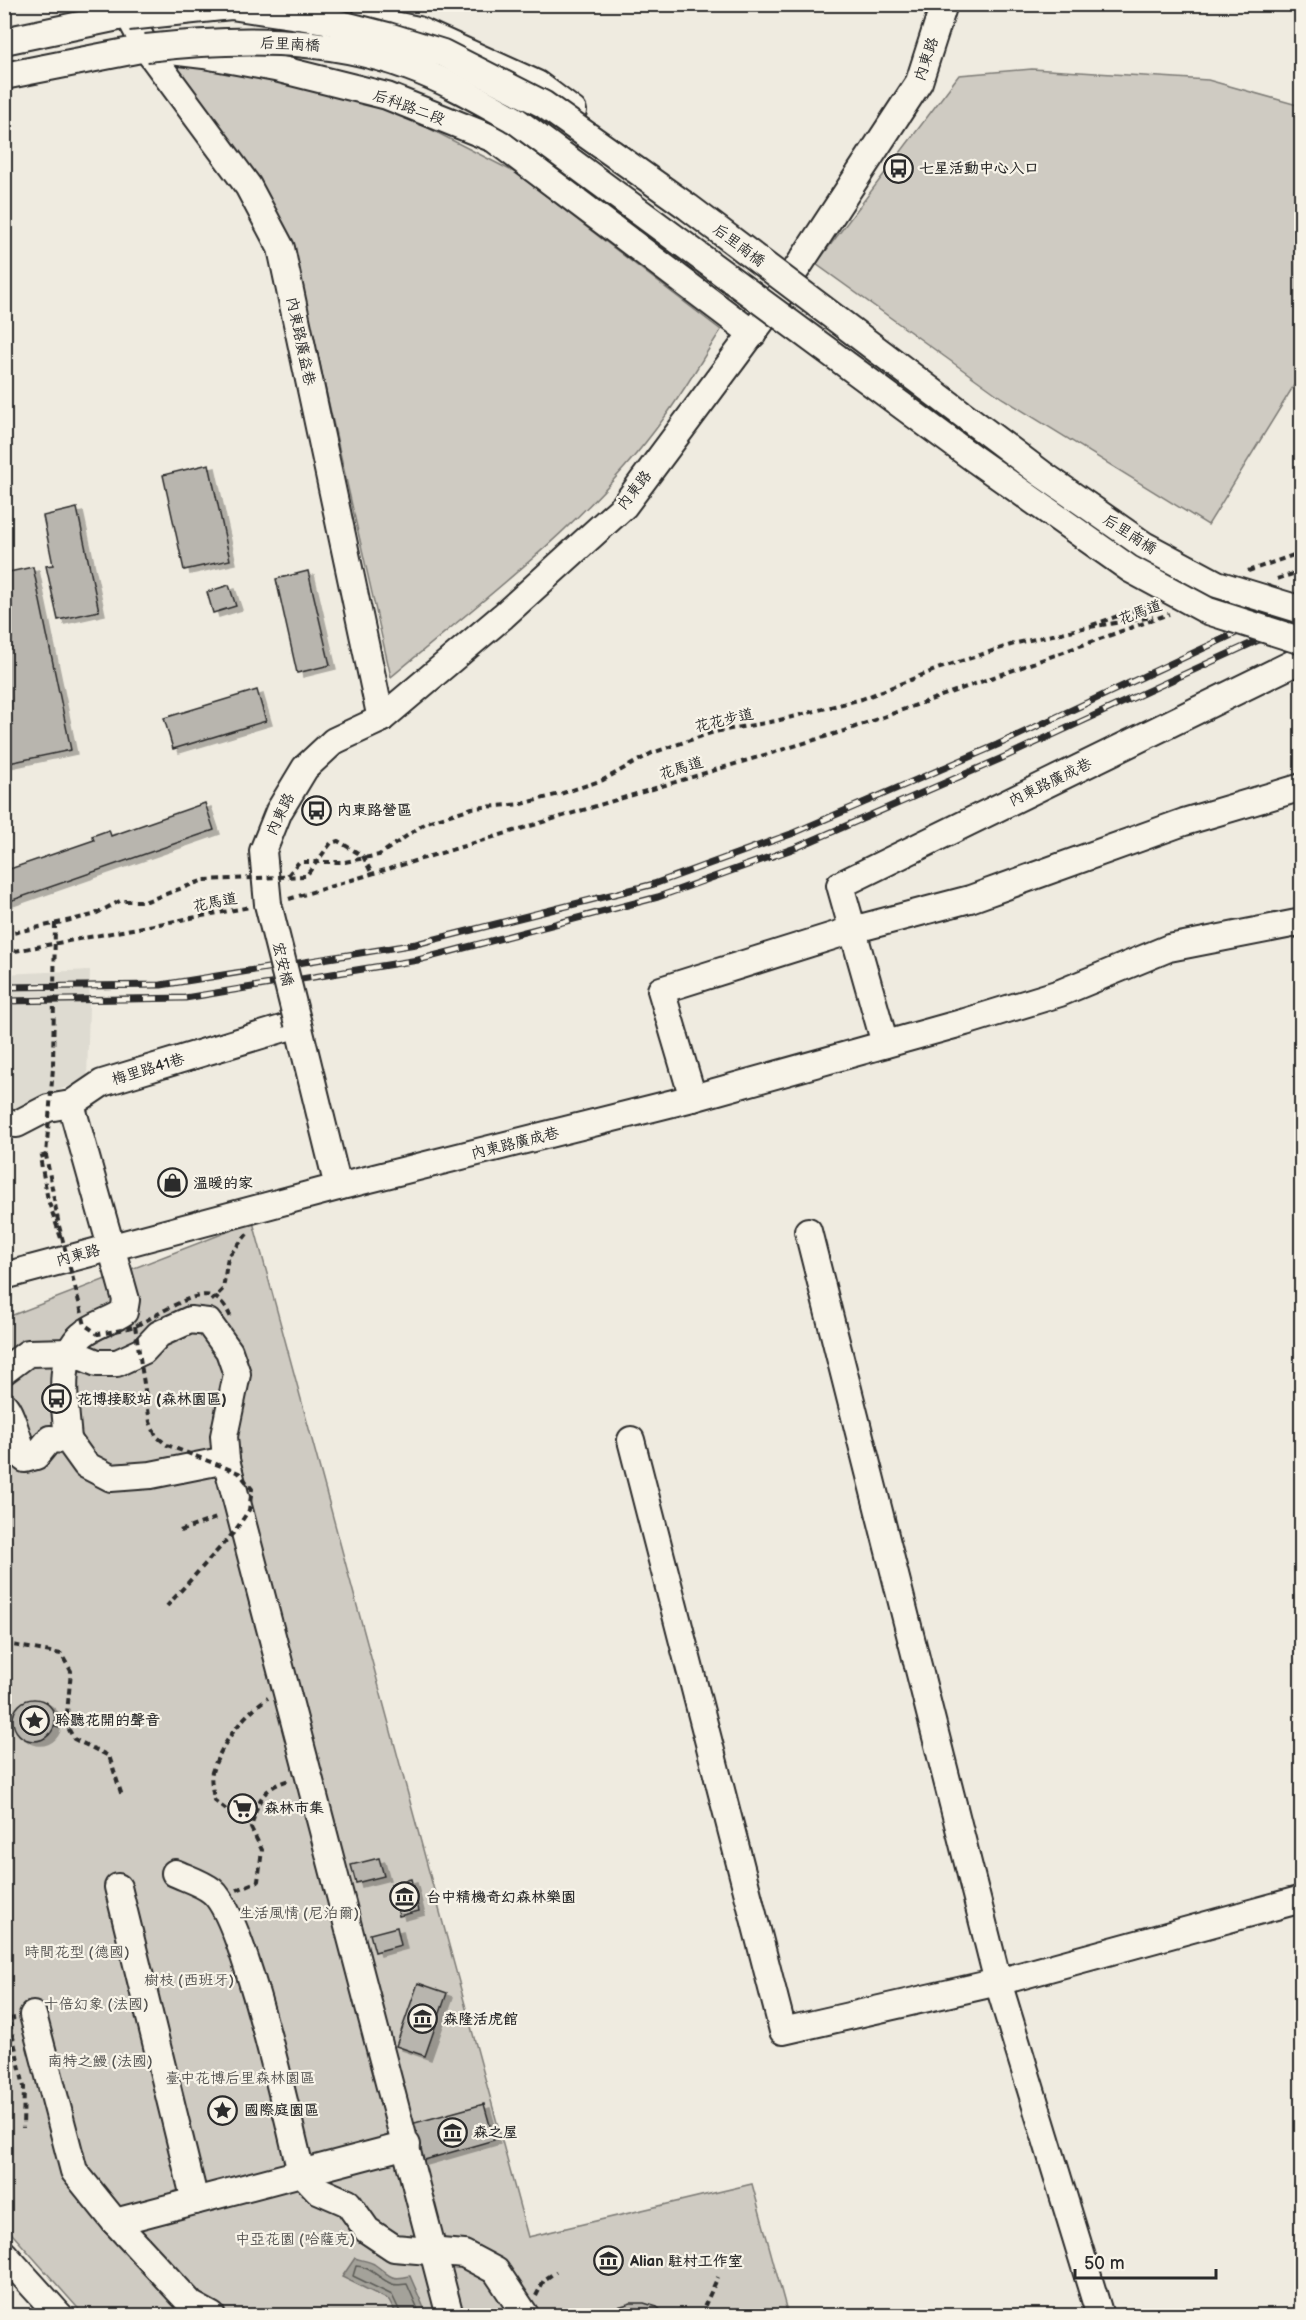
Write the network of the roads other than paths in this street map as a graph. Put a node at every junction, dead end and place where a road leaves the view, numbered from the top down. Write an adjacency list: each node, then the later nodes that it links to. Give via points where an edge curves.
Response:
1 (168, 4): 4 (street)
2 (292, 4): 8 (street, via 418,30 537,84 677,188)
3 (944, 4): 8 (street, 內東路, via 919,82)
4 (125, 11): 5 (street); 6 (street, 內東路廣益巷); 10 (street, 后里南橋, bridge, via 231,6 325,20 453,58 553,111 688,207 1042,474 1144,545 1217,584)
5 (4, 41)
6 (146, 48): 7 (street, 后科路二段); 9 (street, 后科路二段, via 275,68 387,96 494,139); 11 (street, 后里南橋, bridge, via 198,42 310,44 354,51 410,67 476,99 515,120 1130,569 1208,611); 13 (street, 內東路廣益巷, via 248,186 282,248)
7 (4, 76)
8 (789, 279): 9 (street, 內東路)
9 (753, 334): 13 (street, 內東路, via 624,506)
10 (1302, 610)
11 (1302, 641)
12 (1302, 659): 17 (street, 內東路廣成巷, via 840,885)
13 (381, 719): 15 (street, 內東路, via 334,741 305,768 284,802 263,851)
14 (1302, 787): 17 (street, via 1184,822 970,899)
15 (268, 904): 18 (street, 宏安橋, bridge)
16 (1302, 922): 19 (street, via 1169,948 1060,993)
17 (852, 930): 19 (street, 內東路廣成巷); 20 (street, via 661,990)
18 (298, 1024): 21 (street, 梅里路41巷, via 102,1083); 23 (street)
19 (885, 1044): 20 (street, 內東路廣成巷)
20 (693, 1098): 23 (street, 內東路廣成巷)
21 (71, 1104): 22 (street, 梅里路41巷, via 48,1108 17,1124); 25 (street)
22 (4, 1123)
23 (338, 1187): 25 (street, 內東路)
24 (808, 1231): 36 (street)
25 (111, 1247): 26 (street, 內東路); 27 (street, via 126,1300 124,1312 82,1335)
26 (4, 1276)
27 (70, 1352): 28 (street, via 28,1353); 30 (street, via 65,1376); 32 (street, via 97,1363 117,1363 144,1352 159,1334 190,1320 208,1322 229,1351 237,1374 224,1436)
28 (4, 1371)
29 (4, 1405): 30 (street, via 9,1409 25,1459 36,1456 50,1439)
30 (68, 1440): 32 (street, via 86,1465 111,1478 150,1475)
31 (631, 1440): 36 (street, via 783,2031)
32 (226, 1460): 38 (street)
33 (175, 1873): 39 (street, via 213,1892 234,1926)
34 (118, 1887): 40 (street)
35 (1302, 1899): 36 (street)
36 (998, 1982): 48 (street)
37 (33, 2015): 41 (street, via 75,2171)
38 (407, 2145): 39 (street); 42 (street)
39 (301, 2172): 40 (street); 42 (street, via 318,2190 348,2203 367,2230 394,2248)
40 (195, 2201): 41 (street)
41 (115, 2222): 46 (street, via 192,2305)
42 (435, 2252): 44 (street, via 464,2254 496,2271); 47 (street)
43 (4, 2254): 45 (street)
44 (529, 2311)
45 (60, 2316)
46 (212, 2316)
47 (450, 2316)
48 (1100, 2316)

